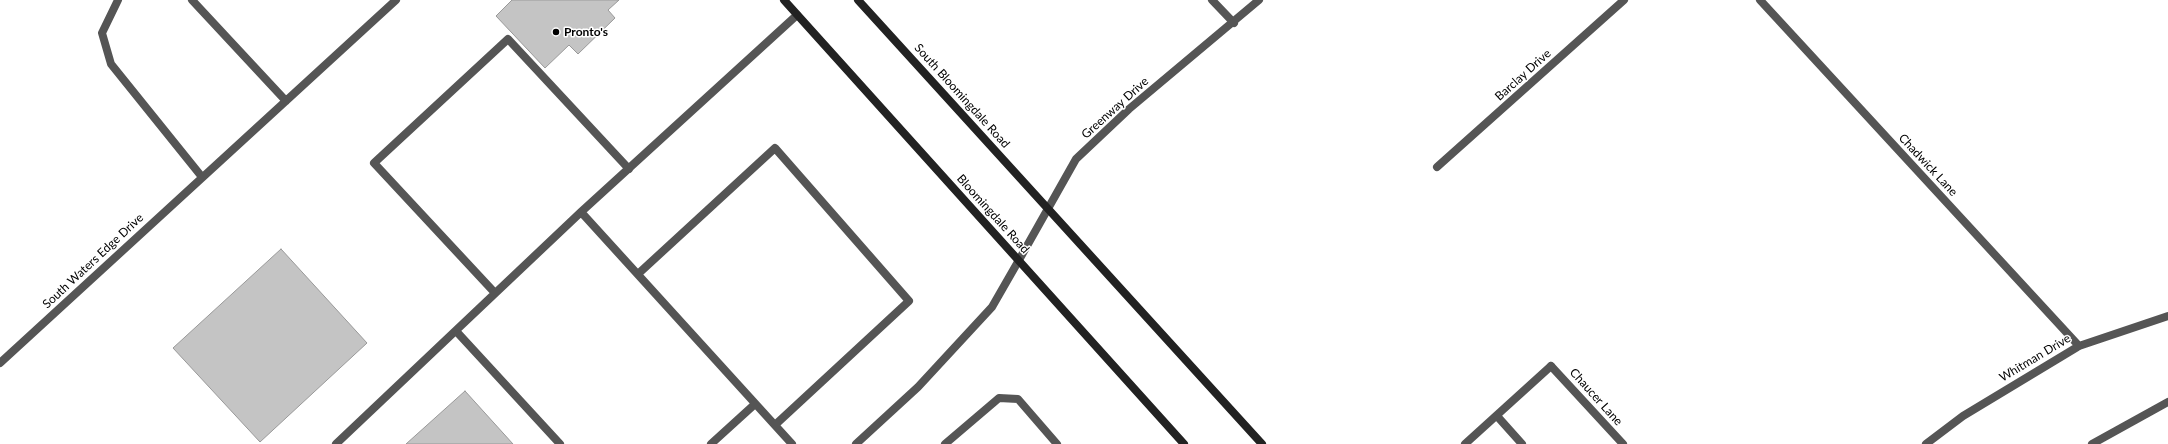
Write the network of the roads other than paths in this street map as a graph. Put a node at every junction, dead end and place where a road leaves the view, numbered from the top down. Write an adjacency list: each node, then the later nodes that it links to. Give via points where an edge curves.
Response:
1 (118, 0): 15 (street, via 102,33 111,64)
2 (192, 0): 12 (street)
3 (396, 0): 12 (street, South Waters Edge Drive)
4 (784, 0): 10 (main road, Bloomingdale Road)
5 (858, 0): 16 (main road, South Bloomingdale Road)
6 (1212, 0): 11 (street)
7 (1259, 0): 11 (street, Greenway Drive)
8 (1624, 0): 13 (street, Barclay Drive)
9 (1760, 0): 23 (street, Chadwick Lane)
10 (797, 15): 14 (street); 18 (main road, Bloomingdale Road)
11 (1234, 23): 16 (street, Greenway Drive, via 1129,109 1076,159)
12 (286, 101): 15 (street, South Waters Edge Drive)
13 (1437, 167)
14 (629, 169): 17 (street); 20 (street, via 508,39 374,163)
15 (202, 177): 24 (street, South Waters Edge Drive)
16 (1048, 208): 18 (street, Greenway Drive); 37 (main road)
17 (581, 212): 19 (street); 20 (street)
18 (1019, 260): 33 (street, Greenway Drive, via 992,308 918,387); 36 (main road, Bloomingdale Road)
19 (638, 274): 26 (street); 28 (street, via 774,148 909,300)
20 (495, 293): 22 (street)
21 (2168, 316): 23 (street, Whitman Drive)
22 (456, 331): 29 (street); 30 (street)
23 (2079, 346): 41 (street, Whitman Drive, via 1962,416)
24 (0, 362)
25 (2168, 402): 42 (street)
26 (755, 404): 28 (street); 31 (street)
27 (1497, 416): 38 (street); 39 (street); 40 (street, Chaucer Lane, via 1552,366)
28 (775, 425): 32 (street)
29 (336, 444)
30 (560, 444)
31 (711, 444)
32 (792, 444)
33 (856, 444)
34 (945, 444): 35 (street, via 999,398 1018,399)
35 (1057, 444)
36 (1184, 444)
37 (1262, 444)
38 (1465, 444)
39 (1522, 444)
40 (1623, 444)
41 (1926, 444)
42 (2092, 444)

